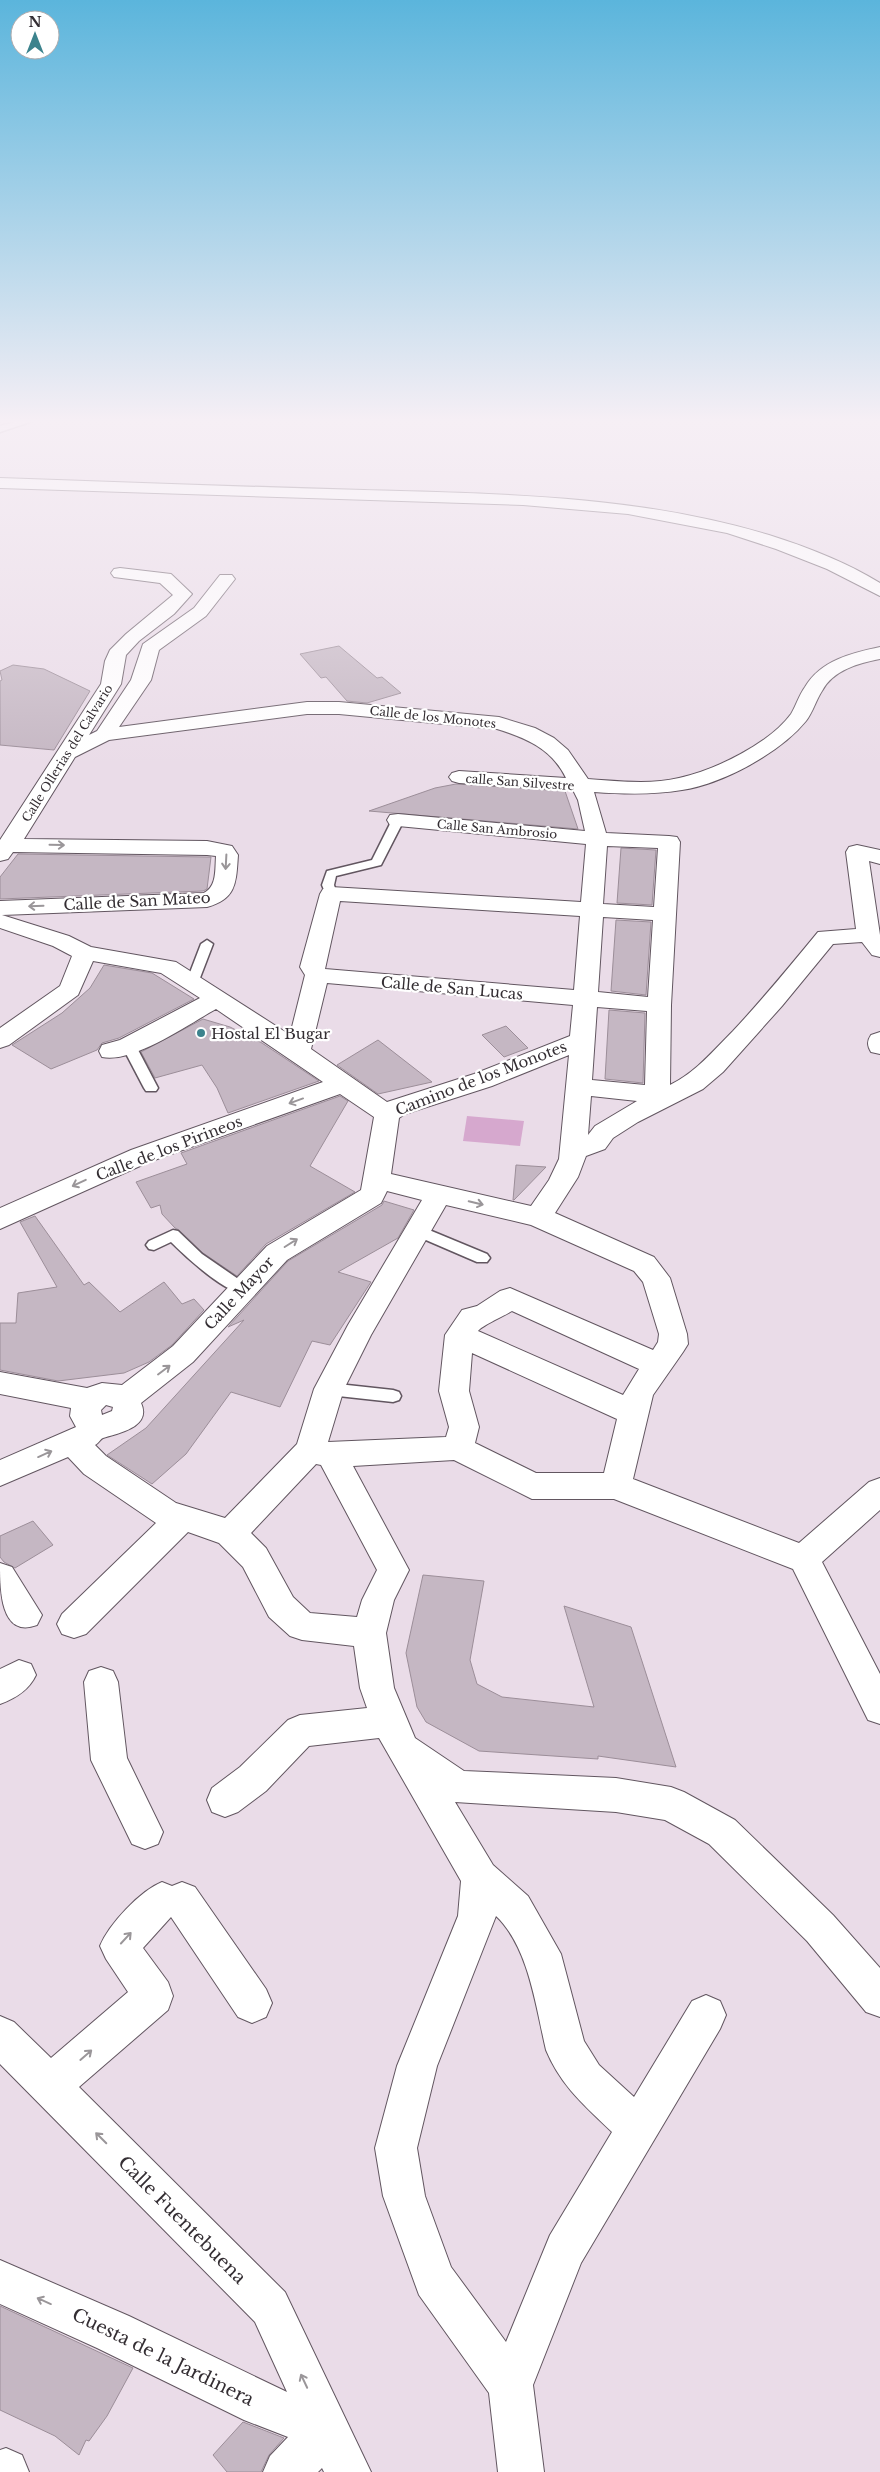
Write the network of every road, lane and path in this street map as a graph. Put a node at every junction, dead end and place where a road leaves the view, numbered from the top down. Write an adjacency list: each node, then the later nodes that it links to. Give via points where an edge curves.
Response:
1 (754, 535): 6 (main road, via 818,558)
2 (780, 535): 5 (main road, via 818,549)
3 (120, 572): 9 (main road, Calle Ollerias del Calvario, via 165,578 183,594 178,602 146,625 116,655 111,684)
4 (226, 579): 8 (main road, via 200,612 150,648 141,680)
5 (880, 579)
6 (880, 591)
7 (878, 652): 11 (main road, calle San Silvestre, via 840,664 827,672 788,729 733,766 667,786)
8 (104, 735): 9 (main road, Calle de los Monotes); 11 (main road, Calle de los Monotes, via 307,708 484,721 516,728 547,742 561,754)
9 (69, 752): 14 (main road, Calle Ollerias del Calvario)
10 (459, 777): 11 (main road, calle San Silvestre)
11 (582, 786): 13 (main road, Calle de los Monotes)
12 (398, 820): 13 (main road, Calle San Ambrosio); 16 (lane, via 377,862 331,874 328,885)
13 (597, 839): 18 (main road, Calle de los Monotes); 19 (main road, Calle San Ambrosio, via 669,842)
14 (6, 843): 17 (main road, Calle de San Mateo, one-way to 17, via 207,848 224,851 227,855 223,890 215,898 207,900)
15 (880, 857): 21 (main road, via 857,852)
16 (331, 894): 18 (main road); 24 (main road, via 312,967)
17 (0, 908)
18 (593, 910): 19 (main road); 27 (main road, Calle de los Monotes)
19 (664, 914): 28 (main road)
20 (0, 921): 23 (main road, via 61,941)
21 (874, 942): 39 (main road, via 826,937 774,1001 694,1083 629,1116 604,1132 590,1147)
22 (207, 944): 25 (lane)
23 (85, 953): 25 (main road, via 168,967); 29 (main road, via 70,990)
24 (317, 976): 27 (main road, Calle de San Lucas); 34 (main road)
25 (192, 982): 26 (main road)
26 (217, 999): 33 (main road); 34 (main road)
27 (586, 1000): 28 (main road, Calle de San Lucas); 30 (main road, Calle de los Monotes)
28 (659, 1005): 36 (main road, via 657,1092 603,1091)
29 (0, 1040)
30 (583, 1040): 36 (main road, Camino de los Monotes); 38 (main road, Camino de los Monotes)
31 (880, 1040): 32 (main road)
32 (880, 1046)
33 (120, 1048): 37 (lane)
34 (298, 1052): 35 (main road)
35 (342, 1084): 38 (main road); 43 (main road, Calle de los Pirineos, one-way to 43, via 140,1156)
36 (579, 1085): 39 (main road, Camino de los Monotes)
37 (151, 1088)
38 (387, 1114): 40 (main road)
39 (574, 1150): 42 (main road, Camino de los Monotes, via 567,1173)
40 (370, 1190): 41 (main road); 47 (main road, Calle Mayor, one-way to 40, via 282,1249)
41 (439, 1194): 42 (main road, one-way to 42); 44 (main road)
42 (538, 1217): 49 (main road, via 632,1258 650,1270 656,1278 673,1334 673,1344)
43 (0, 1219)
44 (417, 1230): 46 (lane); 51 (main road)
45 (154, 1245): 47 (lane, via 173,1235 197,1258)
46 (482, 1258)
47 (242, 1289): 54 (main road, Calle Mayor, one-way to 47, via 183,1354)
48 (459, 1335): 49 (main road, via 472,1317 484,1315 510,1298); 55 (main road); 58 (main road, via 454,1391 464,1427)
49 (658, 1365): 55 (main road, via 639,1392)
50 (0, 1383): 53 (main road)
51 (329, 1389): 52 (lane); 59 (main road)
52 (393, 1396)
53 (90, 1400): 54 (main road, via 109,1393); 56 (main road, via 84,1411 87,1421)
54 (125, 1400): 56 (main road, via 128,1406 126,1417)
55 (634, 1413): 61 (main road)
56 (106, 1427): 57 (main road)
57 (72, 1442): 60 (main road, one-way to 57); 63 (main road, via 95,1465 120,1483 167,1514)
58 (458, 1448): 59 (main road); 61 (main road, via 532,1486)
59 (321, 1452): 64 (main road); 69 (main road, via 393,1570 378,1600)
60 (0, 1474)
61 (616, 1486): 65 (main road)
62 (880, 1491): 65 (main road)
63 (182, 1518): 64 (main road); 68 (main road)
64 (230, 1534): 69 (main road, via 256,1558 281,1607 302,1626)
65 (804, 1560): 71 (main road)
66 (0, 1577): 67 (main road)
67 (25, 1615)
68 (74, 1624)
69 (369, 1633): 72 (main road, via 377,1688)
70 (101, 1682): 74 (main road, via 109,1760)
71 (880, 1709)
72 (395, 1734): 73 (main road, via 300,1731 252,1779); 75 (main road); 76 (main road, via 458,1787 616,1795 670,1804 722,1832 820,1928)
73 (225, 1800)
74 (145, 1832)
75 (480, 1878): 81 (main road, via 515,1909 542,1954 566,2050 584,2079); 83 (main road, via 477,1916 417,2066 396,2148 404,2196 434,2280)
76 (880, 1998)
77 (252, 2003): 80 (main road, one-way to 77, via 154,1996 119,1946 172,1900)
78 (706, 2015): 81 (main road)
79 (0, 2036): 80 (main road, Calle Fuentebuena)
80 (50, 2086): 84 (main road, Calle Fuentebuena, one-way to 80, via 270,2307)
81 (638, 2128): 83 (main road, via 566,2250)
82 (0, 2282): 84 (main road, Cuesta de la Jardinera, one-way to 82, via 260,2404 113,2332)
83 (511, 2385): 87 (main road)
84 (327, 2430): 85 (main road); 86 (main road, Calle Fuentebuena)
85 (286, 2472)
86 (348, 2472)
87 (521, 2472)

